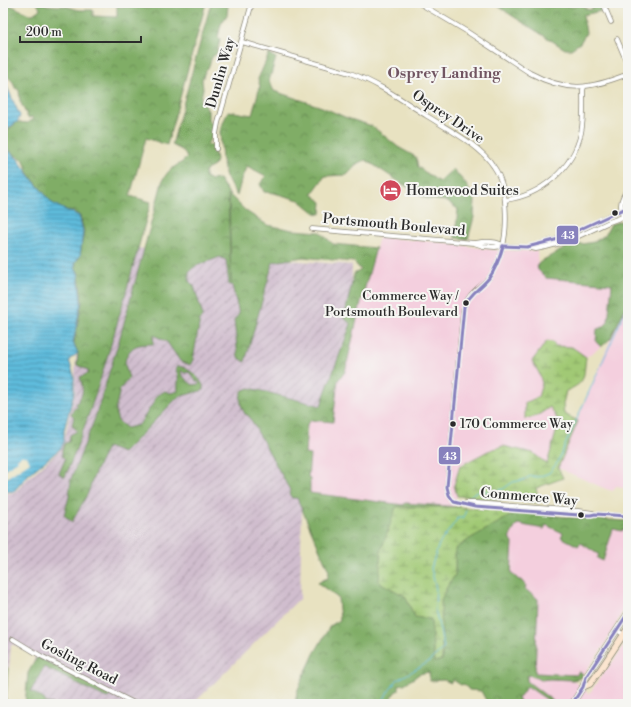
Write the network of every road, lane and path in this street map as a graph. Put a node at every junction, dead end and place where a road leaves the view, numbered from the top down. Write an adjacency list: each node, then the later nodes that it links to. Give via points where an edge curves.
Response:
1 (252, 3): 6 (street, Dunlin Way)
2 (419, 3): 9 (street, via 530,73 563,86)
3 (603, 3): 4 (street)
4 (611, 22)
5 (617, 39): 7 (street)
6 (242, 42): 10 (street, Dunlin Way, via 218,123); 12 (street, Osprey Drive, via 350,73 393,94 482,153 498,173)
7 (628, 65)
8 (628, 74): 9 (street)
9 (584, 87): 12 (street, via 580,135 566,165 535,192)
10 (216, 149)
11 (628, 188): 14 (street, via 622,199)
12 (505, 200): 17 (street, Osprey Drive)
13 (628, 207): 14 (street, Portsmouth Boulevard)
14 (621, 210): 15 (street); 18 (street, Portsmouth Boulevard, via 565,236)
15 (626, 216): 18 (street, Portsmouth Boulevard, via 563,243 536,249)
16 (312, 229): 17 (street, Portsmouth Boulevard, via 474,243 490,242)
17 (503, 246): 18 (street, Portsmouth Boulevard); 19 (street, Commerce Way, via 493,272 471,294 464,310 448,494 454,502 475,507)
18 (527, 247)
19 (628, 516)
20 (628, 613): 21 (main road)
21 (619, 627): 22 (street); 24 (main road, via 586,677)
22 (627, 632): 24 (main road, via 590,684)
23 (12, 640): 25 (street, Gosling Road)
24 (583, 687): 26 (main road)
25 (136, 704)
26 (572, 704)

